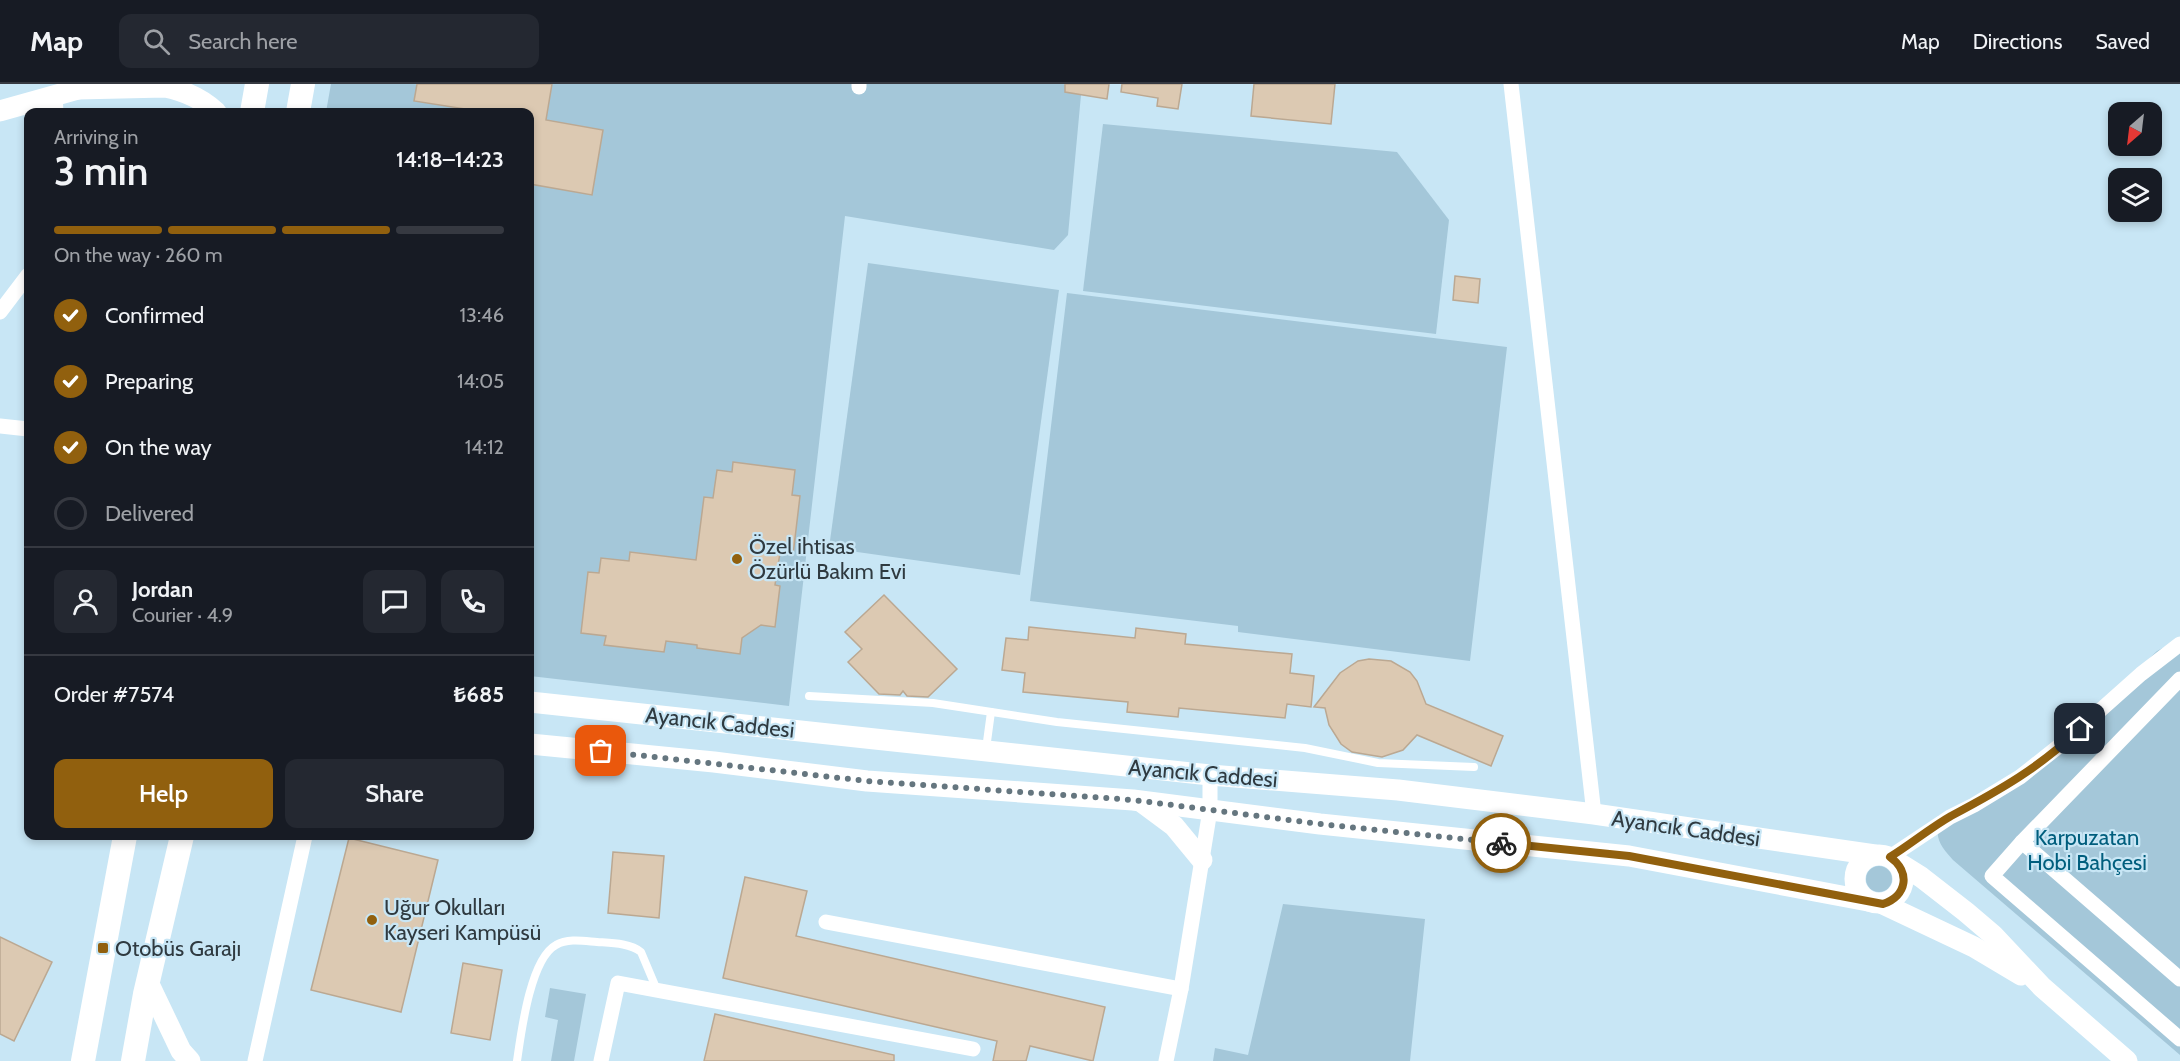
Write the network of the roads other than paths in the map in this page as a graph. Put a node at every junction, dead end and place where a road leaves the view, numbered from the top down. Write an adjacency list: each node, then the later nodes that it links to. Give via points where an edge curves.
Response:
1 (257, 84): 7 (main road)
2 (303, 84): 8 (main road)
3 (1511, 84): 25 (street)
4 (83, 86): 5 (street); 6 (street, via 165,87 196,96)
5 (56, 104): 9 (street)
6 (211, 108)
7 (253, 108)
8 (299, 108)
9 (0, 111)
10 (24, 280): 11 (street)
11 (0, 312)
12 (0, 426): 13 (street)
13 (24, 429)
14 (2180, 644): 30 (street, via 2020,777)
15 (2180, 679): 29 (street)
16 (809, 696): 18 (lane, via 933,703)
17 (534, 702): 20 (street, Ayancık Caddesi)
18 (991, 712): 20 (lane); 21 (lane, via 1104,728 1305,748 1378,763)
19 (534, 744): 23 (street, Ayancık Caddesi, via 867,781)
20 (985, 751): 22 (street, Ayancık Caddesi)
21 (1474, 767)
22 (1210, 775): 24 (street); 25 (street, Ayancık Caddesi, via 1398,790)
23 (1141, 801): 24 (street, Ayancık Caddesi); 31 (street, via 1174,826)
24 (1210, 810): 31 (street); 32 (street, Ayancık Caddesi, via 1629,856)
25 (1594, 814): 30 (street, Ayancık Caddesi)
26 (124, 840): 42 (main road)
27 (181, 840): 35 (main road)
28 (304, 840): 44 (street)
29 (2022, 842): 34 (street); 39 (street, via 1992,876)
30 (1887, 858): 32 (street, via 1904,875 1902,890 1891,901); 32 (street, via 1862,862 1855,876 1858,891); 36 (street, Ayancık Caddesi, via 1921,877 1966,912)
31 (1202, 860): 37 (street)
32 (1876, 903): 36 (street, Ayancık Caddesi, via 1974,947)
33 (826, 922): 37 (street)
34 (2180, 979)
35 (148, 982): 41 (main road); 43 (street, via 181,1051)
36 (2042, 987): 48 (street, Ayancık Caddesi)
37 (1181, 988): 47 (street)
38 (657, 990): 40 (street); 45 (lane, via 637,948 576,940 553,946 542,959 534,980); 46 (street, via 618,983)
39 (2180, 1039)
40 (974, 1049)
41 (139, 1058)
42 (83, 1061)
43 (190, 1061)
44 (255, 1061)
45 (517, 1061)
46 (602, 1061)
47 (1166, 1061)
48 (2127, 1061)

